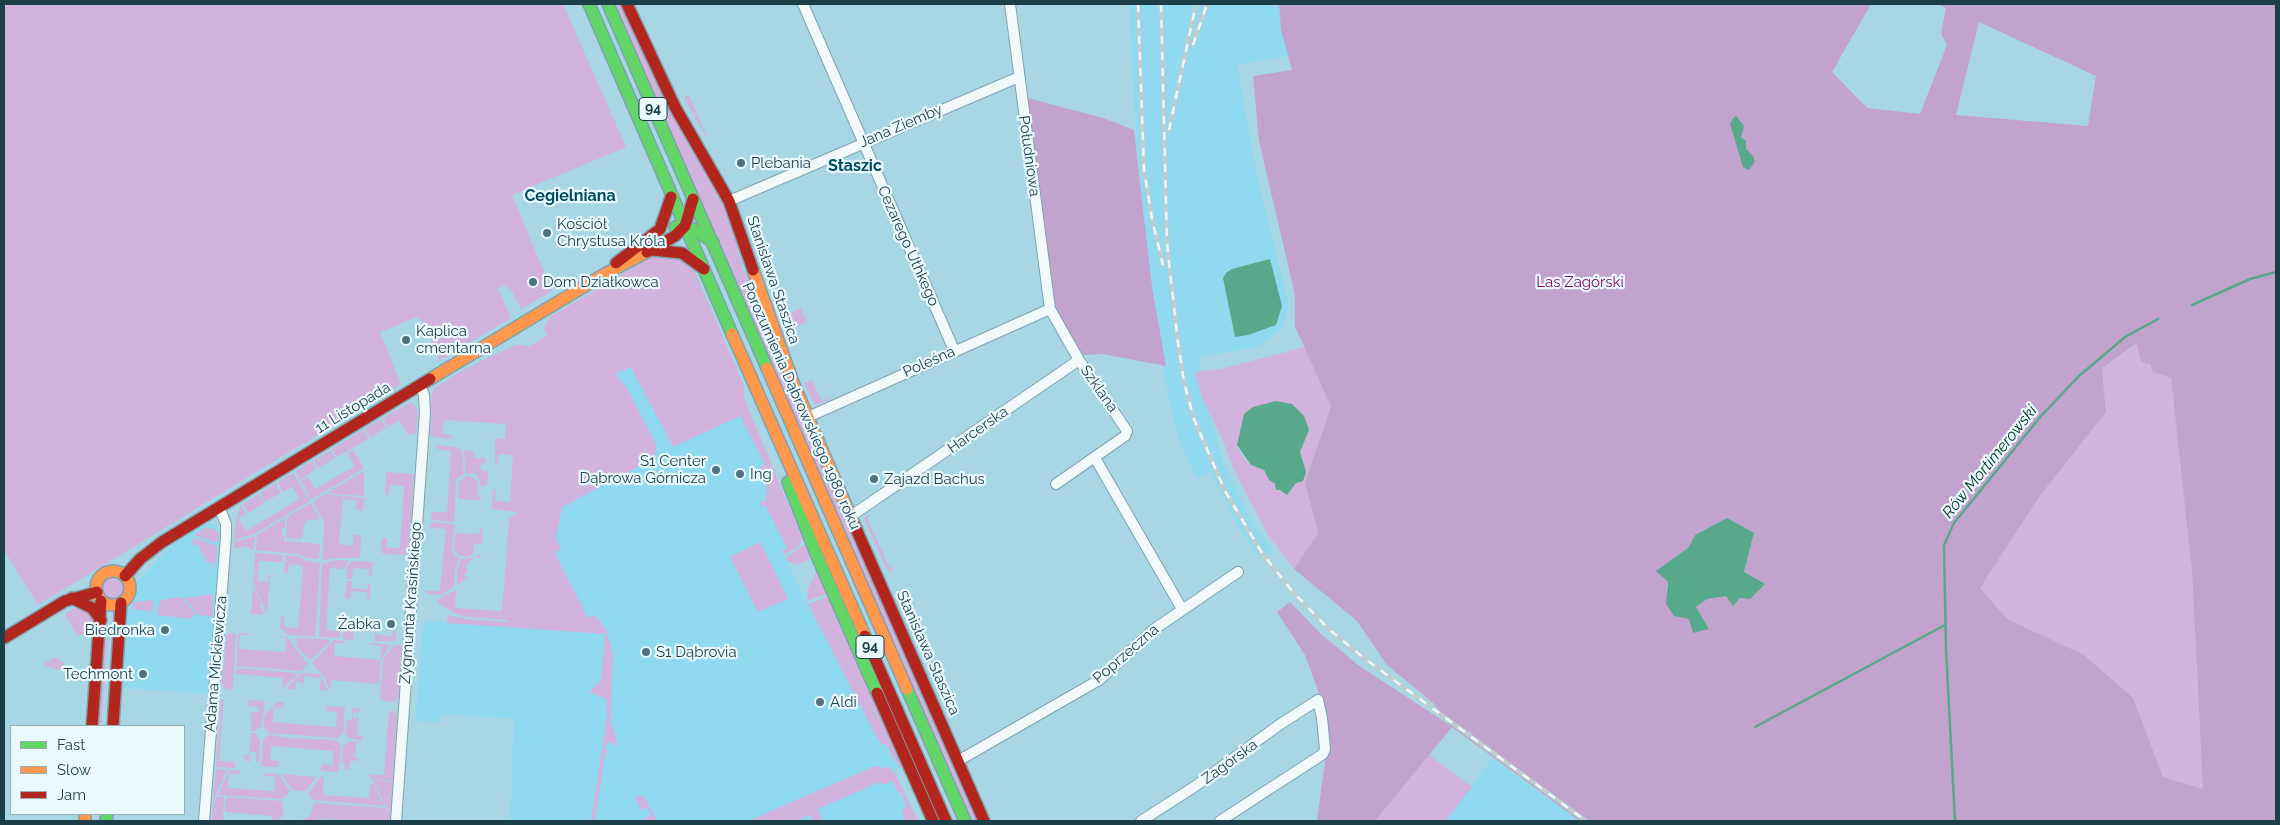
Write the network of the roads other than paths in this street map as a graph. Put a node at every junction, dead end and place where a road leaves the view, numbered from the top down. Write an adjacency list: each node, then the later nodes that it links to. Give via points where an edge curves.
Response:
1 (589, 4): 8 (street, 94)
2 (608, 4): 9 (street, Porozumienia Dąbrowskiego 1980 roku / 94)
3 (627, 4): 10 (street, Stanisława Staszica, via 675,108)
4 (803, 4): 7 (street, Cezarego Uthkego)
5 (1010, 4): 6 (street, Południowa)
6 (1019, 77): 7 (street, Jana Ziemby); 17 (street, Południowa)
7 (863, 143): 10 (street, Jana Ziemby); 18 (street, Cezarego Uthkego)
8 (671, 196): 11 (street, 94); 12 (street)
9 (693, 199): 11 (street); 13 (street, Porozumienia Dąbrowskiego 1980 roku / 94)
10 (729, 201): 21 (street, Stanisława Staszica)
11 (685, 226): 12 (street); 13 (street); 14 (street, 11 Listopada); 15 (street, 94)
12 (660, 229): 16 (street, 11 Listopada)
13 (712, 242): 42 (street, Porozumienia Dąbrowskiego 1980 roku / 94)
14 (652, 250): 15 (street, via 682,253); 16 (street, 11 Listopada)
15 (704, 269): 22 (street, 94)
16 (604, 275): 20 (street, 11 Listopada)
17 (1050, 308): 18 (street, Poleśna); 19 (street, Szklana)
18 (954, 350): 21 (street, Poleśna)
19 (1079, 360): 23 (street, Szklana, via 1127,431 1125,436); 26 (street, Harcerska)
20 (420, 385): 25 (street, 11 Listopada); 39 (street, Zygmunta Krasińskiego, via 425,407)
21 (808, 417): 26 (street, Stanisława Staszica)
22 (774, 427): 40 (street, via 796,506); 41 (street, 94)
23 (1095, 458): 24 (street, Szklana); 32 (street)
24 (1056, 484)
25 (219, 507): 28 (street, 11 Listopada, via 155,547); 38 (street, Adama Mickiewicza, via 226,532)
26 (851, 516): 37 (street, Stanisława Staszica)
27 (1238, 572): 32 (street, Poprzeczna)
28 (124, 576): 29 (street, via 114,572 102,575 96,586); 31 (street, via 129,592)
29 (99, 596): 30 (street); 31 (street, via 112,605); 33 (street)
30 (72, 598): 33 (street, via 92,608); 34 (street)
31 (121, 603): 36 (street)
32 (1182, 609): 37 (street, Poprzeczna, via 1145,636 1099,680)
33 (101, 620): 35 (street)
34 (4, 638)
35 (92, 725)
36 (113, 725)
37 (958, 761): 43 (street, Stanisława Staszica)
38 (204, 821)
39 (396, 821)
40 (933, 821)
41 (946, 821)
42 (965, 821)
43 (984, 821)
44 (1141, 821): 45 (street, Zagórska, via 1318,700 1324,754)
45 (1220, 821)

